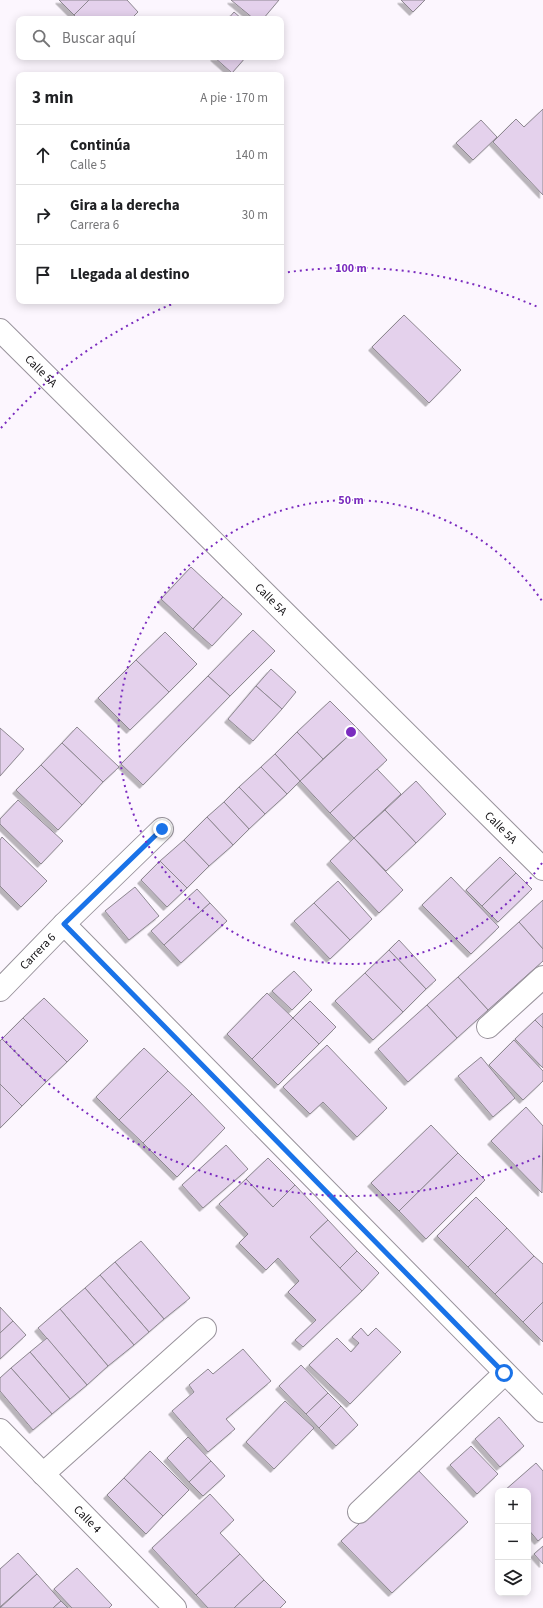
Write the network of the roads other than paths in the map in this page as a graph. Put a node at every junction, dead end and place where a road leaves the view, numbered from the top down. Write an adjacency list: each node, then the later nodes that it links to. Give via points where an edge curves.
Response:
1 (0, 330): 3 (street, Calle 5A)
2 (162, 829): 4 (street, Carrera 6)
3 (543, 869)
4 (64, 924): 6 (street, Carrera 6); 9 (street)
5 (543, 977): 7 (street)
6 (0, 990)
7 (488, 1027)
8 (205, 1329): 12 (street)
9 (504, 1373): 10 (street); 13 (street)
10 (543, 1411)
11 (0, 1430): 12 (street, Calle 4)
12 (43, 1474): 14 (street, Calle 4)
13 (359, 1512)
14 (175, 1608)

